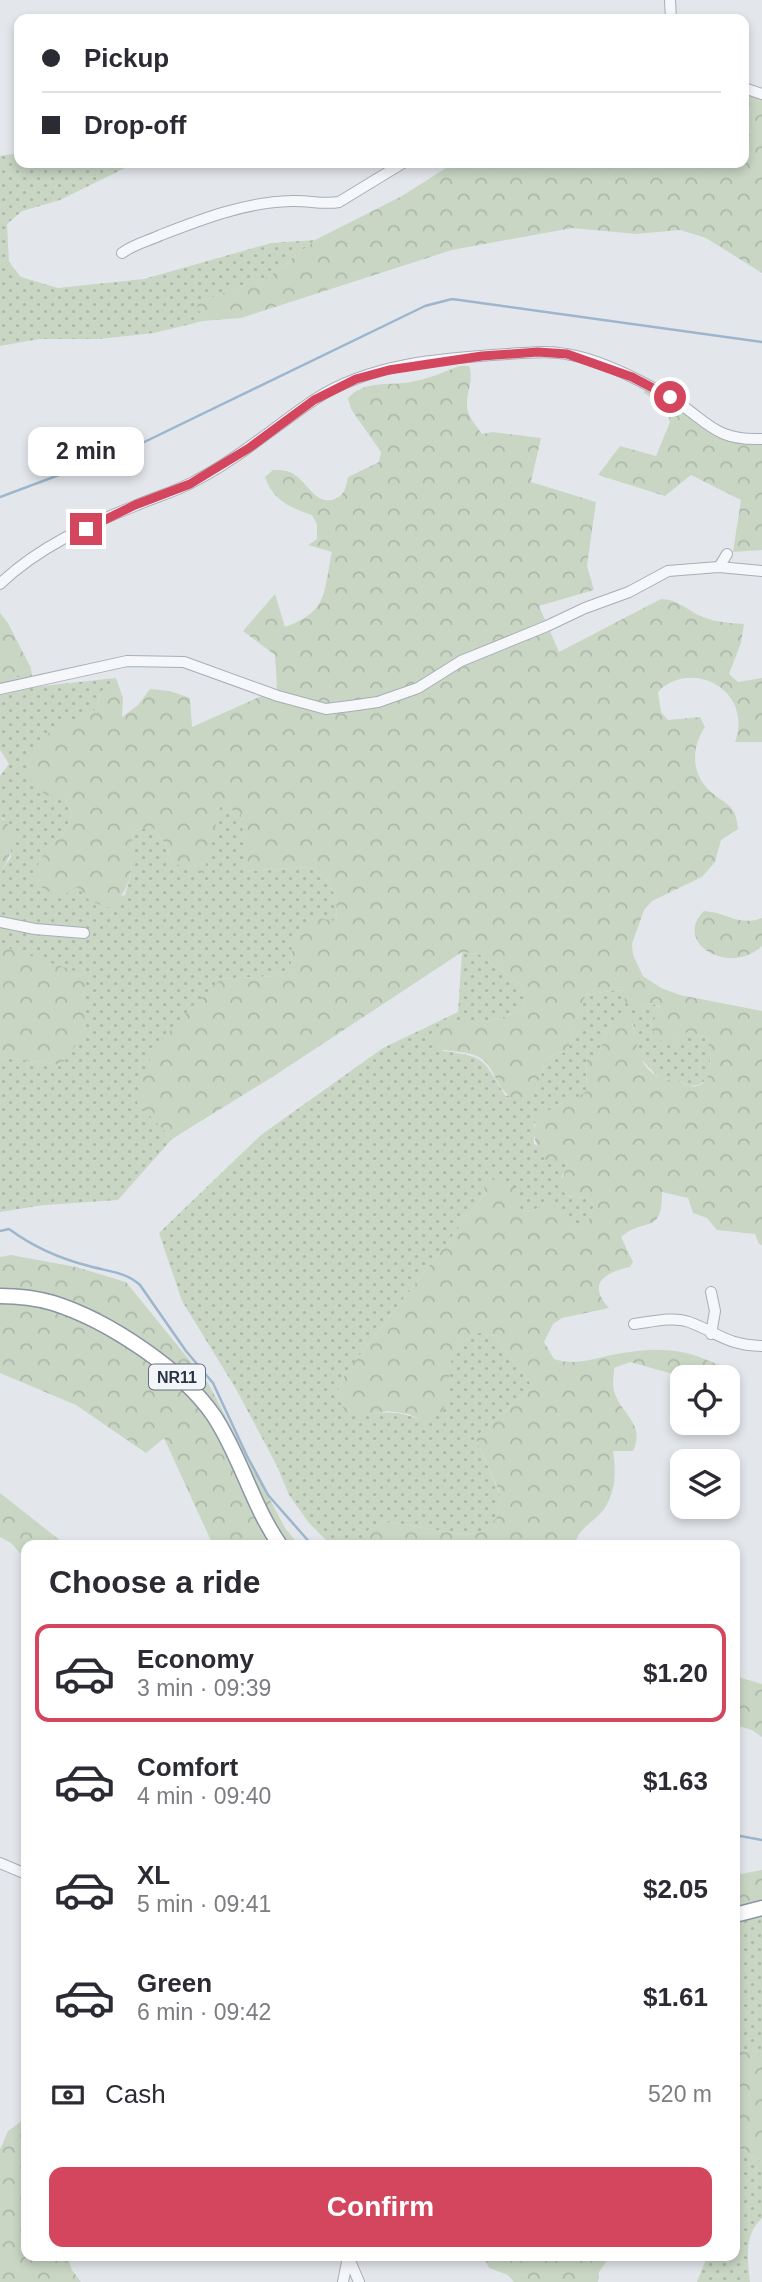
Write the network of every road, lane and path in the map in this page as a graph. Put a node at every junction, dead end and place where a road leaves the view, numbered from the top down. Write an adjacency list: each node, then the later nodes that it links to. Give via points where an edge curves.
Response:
1 (395, 168): 2 (street, via 339,202 250,205)
2 (122, 253)
3 (762, 439): 7 (street, via 720,433 670,397 632,377 567,354 482,356 400,368 356,379 314,400 190,484 43,550)
4 (727, 554): 5 (street)
5 (719, 566): 6 (street); 8 (street, via 668,571 629,592 461,661 418,688 378,702 326,709 184,662 127,661)
6 (762, 570)
7 (0, 584)
8 (0, 689)
9 (0, 922): 10 (street)
10 (85, 933)
11 (711, 1292): 14 (street, via 715,1311)
12 (0, 1296): 16 (highway, NR11, via 51,1302 78,1312 174,1374 213,1416)
13 (634, 1324): 14 (street, via 678,1320)
14 (711, 1334): 15 (street)
15 (762, 1346)
16 (277, 1540)
17 (0, 1863): 18 (street)
18 (21, 1872)
19 (762, 1908): 20 (highway)
20 (740, 1914)
21 (347, 2261): 23 (street)
22 (350, 2261): 24 (street)
23 (343, 2282)
24 (359, 2282)

